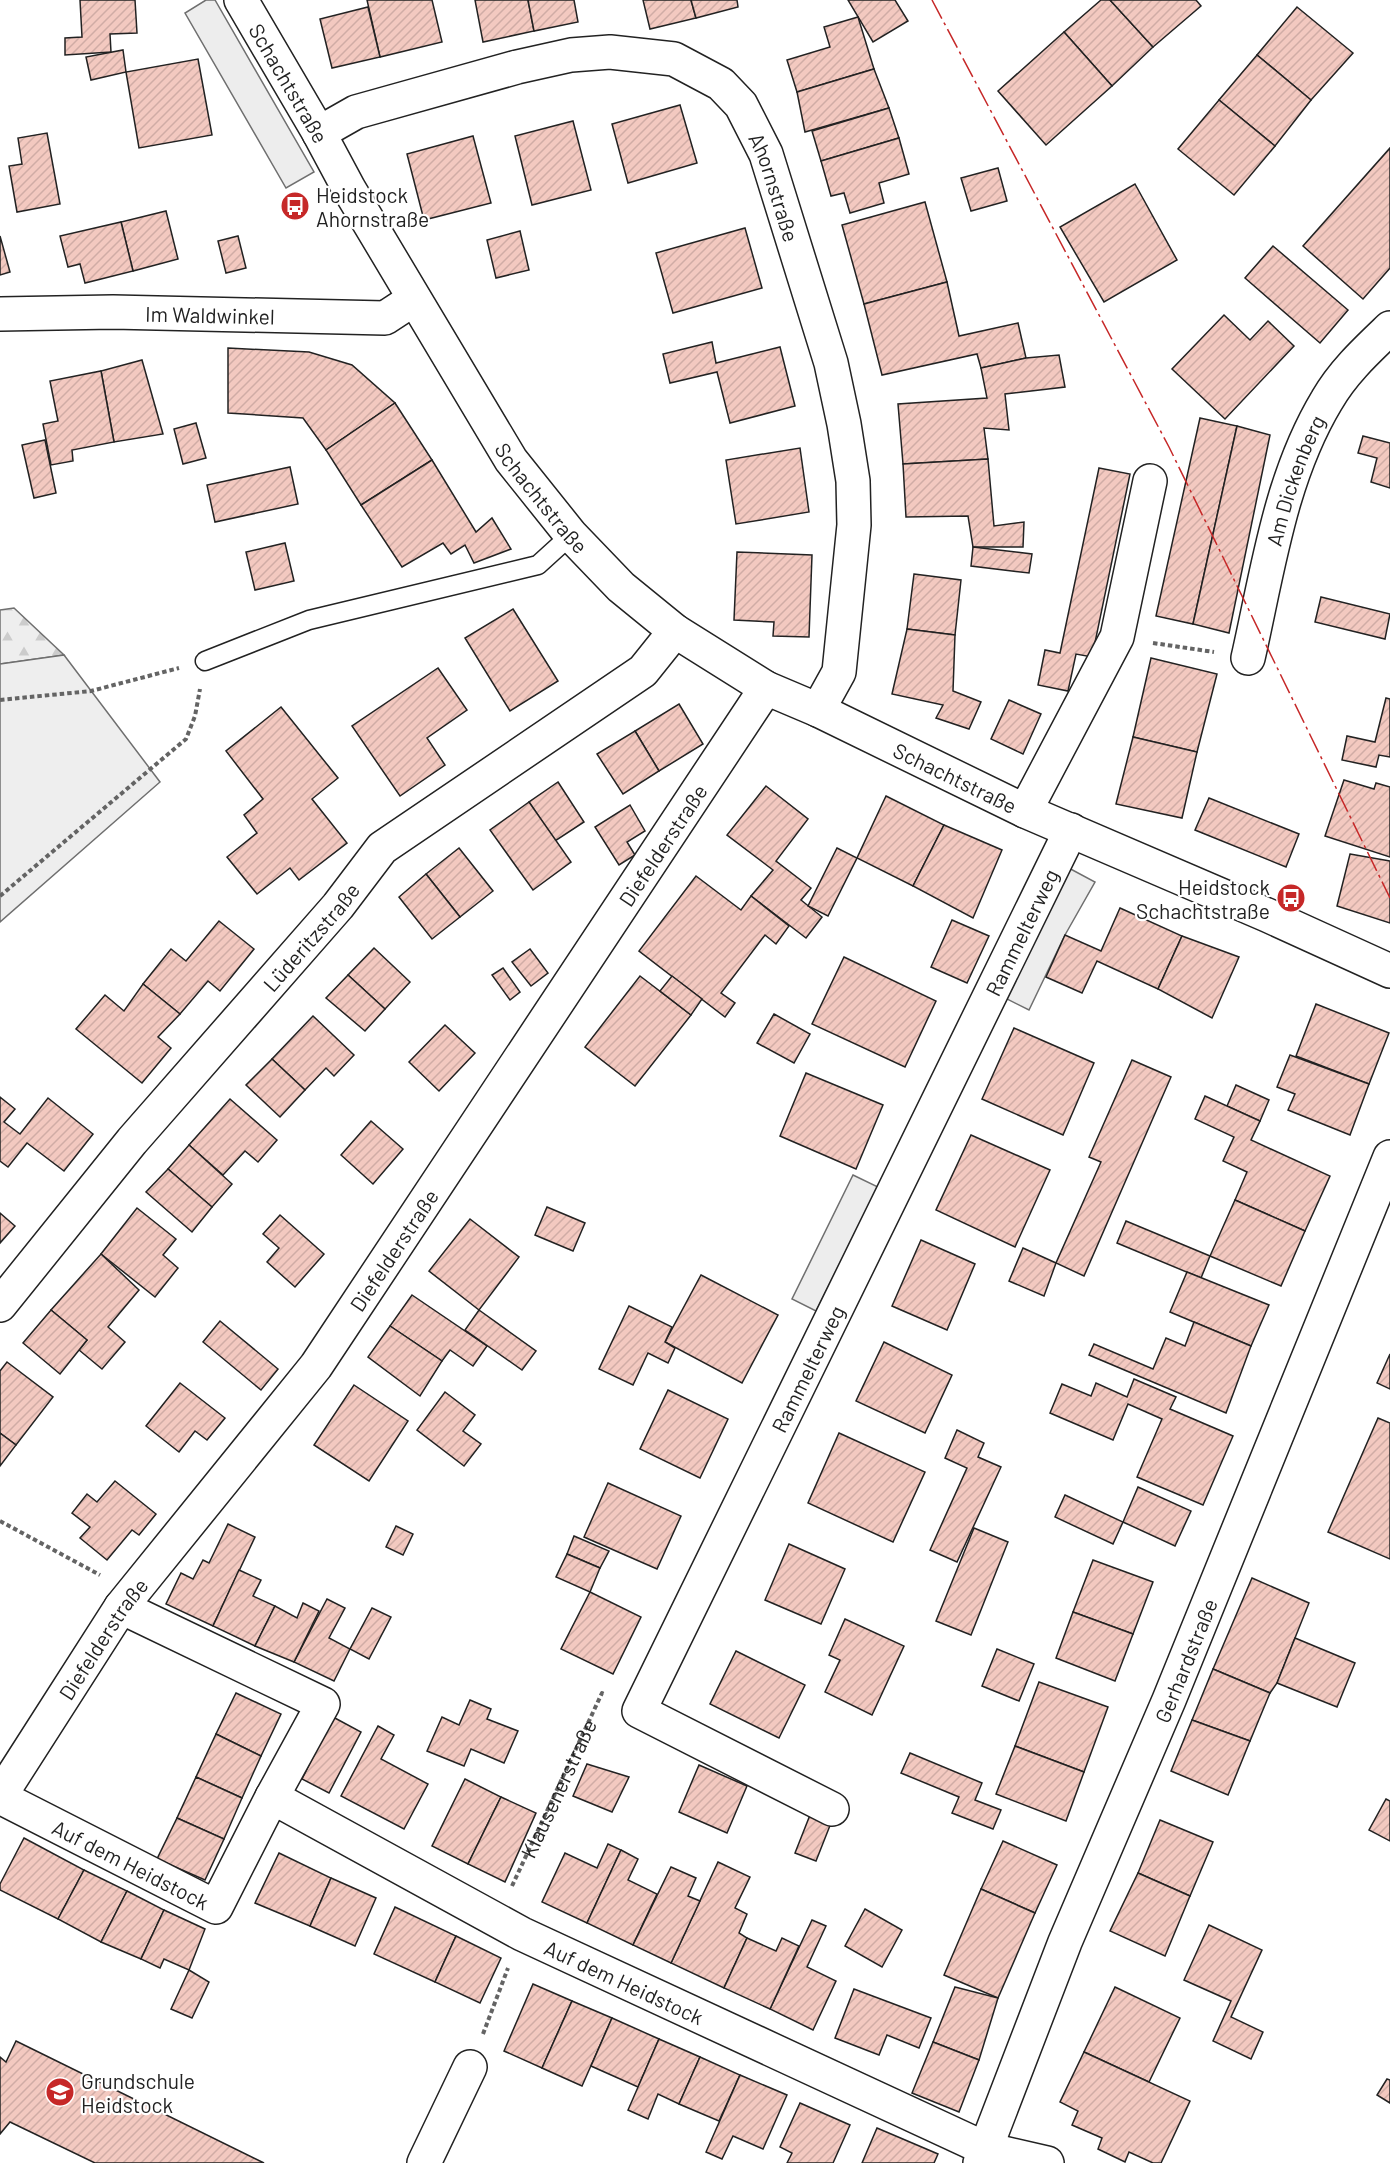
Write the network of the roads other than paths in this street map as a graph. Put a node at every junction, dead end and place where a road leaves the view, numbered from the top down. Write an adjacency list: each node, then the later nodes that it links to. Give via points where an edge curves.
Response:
1 (241, 0): 2 (street, Schachtstraße)
2 (319, 133): 3 (street, Schachtstraße); 12 (street, Ahornstraße, via 356,112 505,70 571,55 610,52 674,59 721,84 741,105 766,154 831,363 853,481 854,525 839,672)
3 (414, 299): 4 (street, Im Waldwinkel, via 384,318 112,312); 7 (street, Schachtstraße, via 511,460)
4 (0, 314)
5 (1390, 328): 9 (street, Am Dickenberg, via 1359,357 1328,398 1302,446 1286,491)
6 (1150, 481): 13 (street, Schachtstraße, via 1117,637)
7 (571, 535): 8 (street, Schachtstraße, via 621,587); 10 (lane, via 538,565 309,620)
8 (675, 631): 11 (street, Schachtstraße); 17 (street, Lüderitzstraße, via 644,671 382,848 338,906 132,1141)
9 (1248, 658)
10 (206, 661)
11 (766, 688): 12 (street, Schachtstraße); 18 (street, Diefelderstraße, via 316,1366)
12 (818, 710): 13 (street, Schachtstraße)
13 (1025, 811): 14 (street, Schachtstraße)
14 (1071, 830): 15 (street, Schachtstraße); 21 (street, Rammelterweg, via 639,1711)
15 (1390, 971)
16 (1390, 1157): 23 (street, Gerhardstraße, via 1065,1942)
17 (0, 1305)
18 (127, 1600): 19 (street, Diefelderstraße); 20 (street, Auf dem Heidstock, via 323,1704)
19 (0, 1797): 20 (street, Auf dem Heidstock, via 216,1907)
20 (272, 1797): 23 (street, Auf dem Heidstock, via 509,1927)
21 (832, 1809)
22 (470, 2067): 24 (street)
23 (983, 2156): 25 (street, Auf dem Heidstock)
24 (424, 2163)
25 (1047, 2163)

